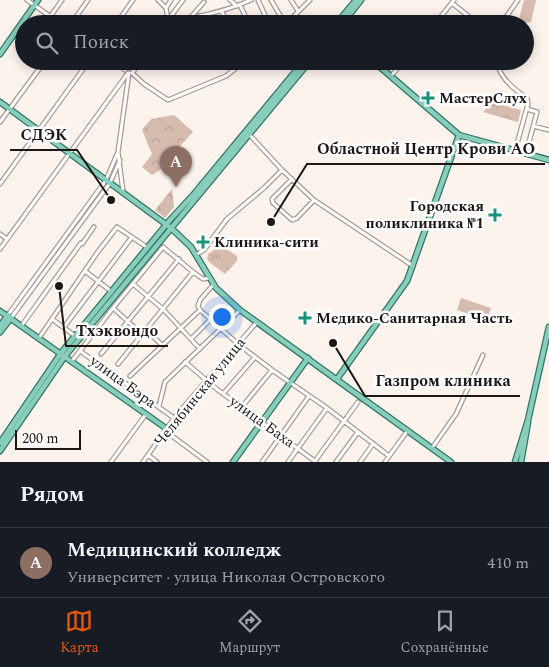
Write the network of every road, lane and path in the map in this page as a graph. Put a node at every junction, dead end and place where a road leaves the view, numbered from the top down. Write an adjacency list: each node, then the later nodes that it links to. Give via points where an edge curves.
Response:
1 (27, 0): 20 (street)
2 (38, 0): 20 (main road)
3 (62, 0): 27 (street)
4 (88, 0): 28 (street)
5 (133, 0): 29 (street)
6 (158, 0): 22 (street)
7 (171, 0): 22 (street)
8 (183, 0): 31 (street)
9 (230, 0): 21 (street)
10 (250, 0): 21 (street)
11 (258, 0): 36 (street)
12 (271, 0): 37 (street)
13 (291, 0): 23 (street)
14 (310, 0): 23 (street)
15 (356, 0): 39 (main road)
16 (361, 0): 40 (main road)
17 (518, 0): 43 (street)
18 (453, 1): 41 (street); 42 (street)
19 (204, 2): 32 (street)
20 (35, 6): 25 (main road); 26 (street)
21 (238, 6): 24 (street); 35 (street)
22 (166, 8): 30 (street)
23 (298, 11): 38 (street)
24 (222, 12): 33 (street); 34 (street)
25 (28, 15)
26 (48, 15)
27 (51, 15)
28 (77, 15)
29 (122, 15)
30 (166, 15)
31 (173, 15)
32 (192, 15)
33 (206, 15)
34 (224, 15)
35 (244, 15)
36 (265, 15)
37 (280, 15)
38 (294, 15)
39 (344, 15)
40 (349, 15)
41 (442, 15)
42 (468, 15)
43 (507, 15)
44 (15, 33): 45 (main road)
45 (0, 54)
46 (38, 70): 62 (street)
47 (82, 70): 66 (street)
48 (125, 70): 57 (street)
49 (129, 70): 57 (street)
50 (133, 70): 57 (street)
51 (234, 70): 57 (street, via 168,100)
52 (297, 70): 68 (main road)
53 (302, 70): 68 (main road)
54 (384, 70): 58 (main road)
55 (396, 70): 58 (street)
56 (499, 70): 63 (street, via 513,88 527,98)
57 (129, 73): 59 (street); 60 (street)
58 (391, 76): 69 (main road)
59 (122, 82): 60 (street); 72 (street)
60 (128, 85): 71 (street)
61 (0, 102): 62 (main road)
62 (9, 109): 64 (street); 66 (main road)
63 (526, 109): 65 (street, via 537,112); 70 (street)
64 (0, 122)
65 (533, 126): 67 (street); 73 (street)
66 (39, 130): 72 (main road); 79 (street)
67 (549, 130)
68 (248, 132): 76 (street); 82 (main road)
69 (458, 135): 70 (main road); 91 (main road)
70 (516, 151): 73 (main road)
71 (118, 152): 74 (street); 78 (street)
72 (70, 153): 78 (main road); 86 (street)
73 (526, 154): 75 (main road)
74 (120, 160): 78 (street); 80 (street)
75 (549, 160)
76 (282, 170): 77 (street); 89 (street, via 230,215 204,250)
77 (292, 179): 81 (street); 81 (street, via 272,199 273,203 292,220)
78 (108, 181): 80 (main road); 105 (street)
79 (0, 184)
80 (123, 192): 82 (main road)
81 (314, 200): 91 (street)
82 (169, 226): 87 (main road); 89 (main road); 127 (main road)
83 (94, 227): 110 (street)
84 (0, 234): 86 (street)
85 (132, 237): 87 (street); 92 (street, via 117,227); 95 (street)
86 (7, 239): 88 (street)
87 (148, 248): 98 (main road)
88 (0, 249)
89 (196, 255): 94 (main road)
90 (179, 259): 93 (street); 96 (street, via 163,247); 99 (street)
91 (413, 266): 136 (main road, via 407,281)
92 (85, 272): 95 (street); 106 (street)
93 (193, 272): 94 (street, via 203,279); 101 (street)
94 (209, 278): 97 (main road)
95 (99, 281): 98 (street); 112 (street)
96 (133, 284): 99 (street); 100 (street)
97 (213, 285): 102 (street, via 200,300); 103 (main road)
98 (112, 292): 119 (main road)
99 (148, 296): 101 (street); 108 (street)
100 (113, 308): 108 (street); 125 (street)
101 (163, 309): 113 (street); 116 (street)
102 (200, 310): 107 (street); 113 (street)
103 (240, 310): 109 (main road); 115 (street)
104 (0, 311): 105 (main road, улица Бэра)
105 (9, 316): 110 (main road, улица Бэра); 111 (main road); 117 (main road)
106 (52, 319): 112 (street); 120 (street)
107 (210, 320): 115 (street); 121 (street)
108 (127, 321): 118 (street); 126 (street)
109 (257, 322): 122 (street, Челябинская улица); 130 (main road)
110 (22, 325): 120 (main road, улица Бэра)
111 (0, 326)
112 (64, 327): 119 (street)
113 (180, 327): 121 (street); 123 (street)
114 (549, 327): 147 (main road)
115 (221, 329): 122 (street); 124 (street)
116 (146, 330): 118 (street); 123 (street)
117 (0, 332)
118 (142, 334): 133 (street)
119 (75, 336): 127 (main road)
120 (39, 338): 127 (main road, улица Бэра)
121 (191, 339): 124 (street)
122 (238, 344): 129 (street); 137 (street, Челябинская улица)
123 (162, 345): 135 (street)
124 (200, 349): 132 (street)
125 (80, 351): 131 (street); 142 (street)
126 (101, 354)
127 (63, 355): 131 (main road, улица Бэра); 154 (main road); 158 (main road)
128 (483, 355): 157 (street, via 456,414)
129 (255, 357): 134 (street); 139 (street)
130 (308, 358): 136 (main road); 138 (main road)
131 (72, 361): 145 (main road, улица Бэра)
132 (185, 362): 137 (street, улица Баха); 142 (street, via 165,382)
133 (118, 364)
134 (272, 370): 138 (street); 143 (street)
135 (130, 376)
136 (337, 379): 151 (main road)
137 (206, 381): 139 (street, улица Баха); 146 (street, Челябинская улица)
138 (290, 383): 140 (street); 148 (main road)
139 (223, 394): 143 (street, улица Баха)
140 (310, 396): 144 (street); 153 (street)
141 (358, 402): 149 (street)
142 (158, 406): 146 (street)
143 (242, 408): 148 (street, улица Баха)
144 (327, 408): 149 (street); 156 (street)
145 (146, 414): 150 (main road, улица Бэра); 161 (street)
146 (174, 418): 150 (street, Челябинская улица)
147 (528, 420): 173 (main road); 174 (main road)
148 (262, 422): 153 (street, улица Баха); 165 (main road)
149 (344, 422): 152 (street); 168 (street)
150 (166, 429): 159 (street, Челябинская улица); 164 (street)
151 (408, 430): 157 (main road); 160 (street)
152 (358, 432): 155 (street); 169 (street)
153 (280, 436): 156 (street, улица Баха); 166 (street)
154 (0, 443)
155 (373, 444): 160 (street); 170 (street)
156 (298, 448): 167 (street); 168 (street, улица Баха)
157 (432, 448): 172 (main road)
158 (0, 450)
159 (148, 455): 162 (street, Челябинская улица); 163 (street)
160 (390, 456): 171 (street)
161 (111, 462)
162 (143, 462)
163 (157, 462)
164 (206, 462)
165 (232, 462)
166 (262, 462)
167 (288, 462)
168 (315, 462)
169 (336, 462)
170 (360, 462)
171 (385, 462)
172 (451, 462)
173 (515, 462)
174 (521, 462)

